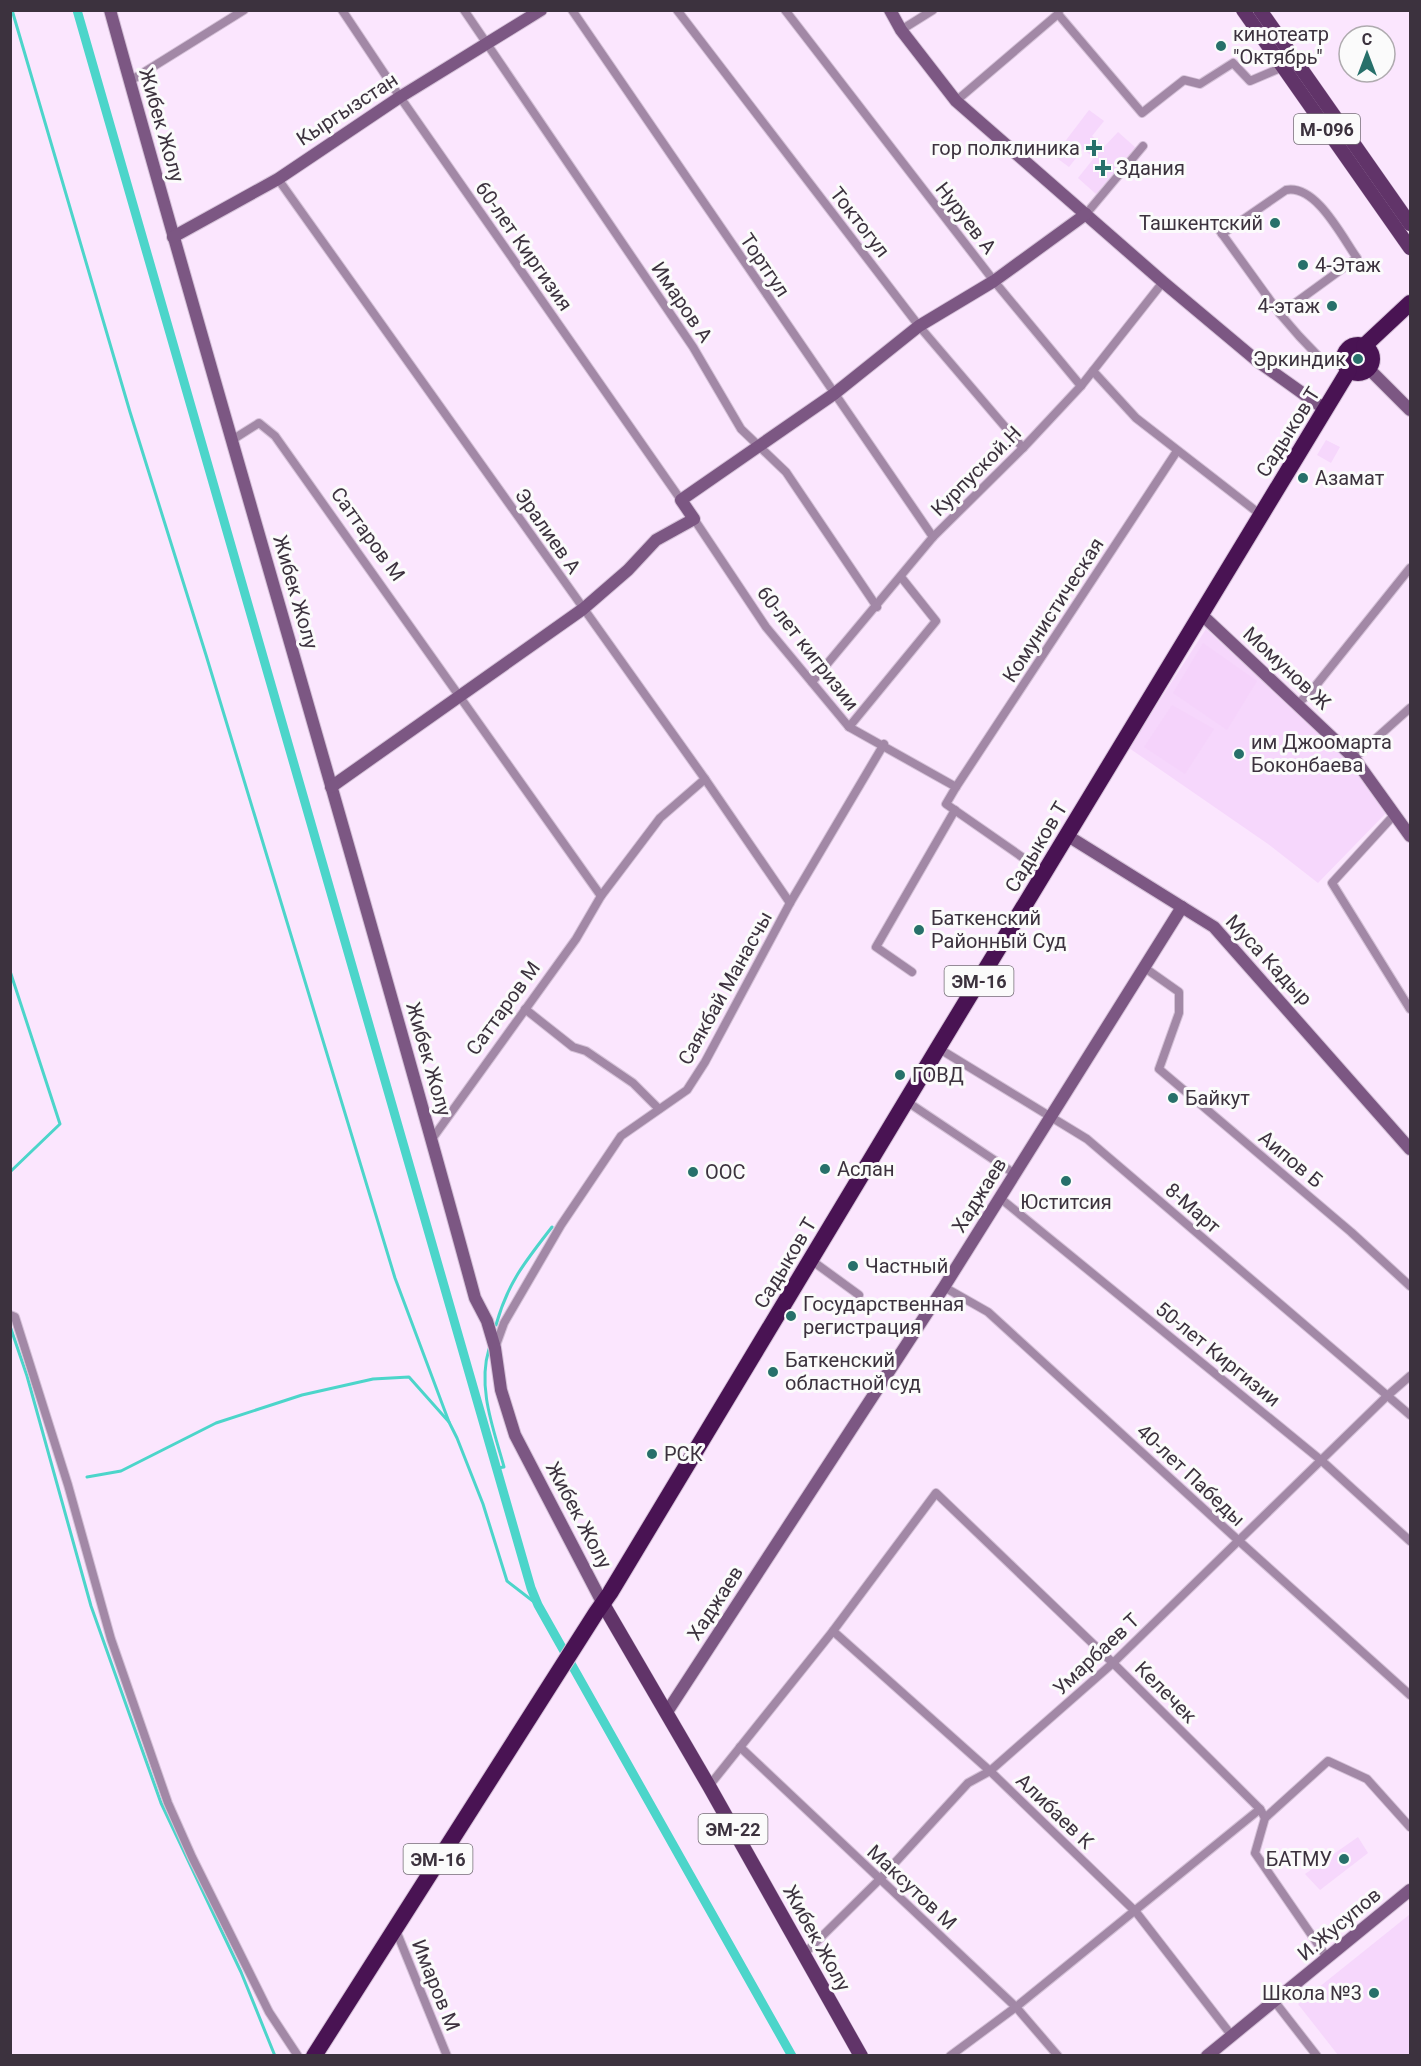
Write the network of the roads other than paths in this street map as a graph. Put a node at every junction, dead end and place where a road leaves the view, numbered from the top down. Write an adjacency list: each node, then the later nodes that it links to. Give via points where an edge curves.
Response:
1 (110, 10): 18 (street, Жибек Жолу)
2 (244, 10): 18 (street)
3 (342, 10): 19 (street, 60-лет Киргизия)
4 (464, 10): 16 (street, Имаров А)
5 (541, 10): 16 (street, Кыргызстан)
6 (572, 10): 39 (street, Тортгул)
7 (676, 10): 33 (street, Токтогул)
8 (785, 10): 29 (street, Нуруев А)
9 (890, 10): 14 (street)
10 (933, 10): 14 (street)
11 (1243, 10): 15 (main road, М-096)
12 (1260, 10): 15 (main road, М-096)
13 (1059, 12): 17 (street, via 1142,113 1184,80 1200,84 1233,63 1250,81); 20 (street)
14 (901, 30): 20 (street)
15 (1273, 41): 17 (main road, М-096); 25 (main road, М-096)
16 (486, 44): 19 (street, Кыргызстан); 43 (street, Имаров А, via 693,347 741,429)
17 (1283, 67): 28 (main road, М-096)
18 (129, 81): 27 (street, Жибек Жолу)
19 (400, 98): 22 (street, Кыргызстан); 46 (street, 60-лет Киргизия)
20 (956, 101): 23 (street)
21 (1143, 146): 23 (street)
22 (278, 179): 27 (street, Кыргызстан); 53 (street, Эралиев А)
23 (1086, 214): 29 (street); 30 (street)
24 (1215, 224): 26 (street)
25 (1410, 224)
26 (1222, 234): 32 (street); 32 (street, via 1286,190 1298,190 1317,201 1357,258)
27 (173, 237): 42 (street, Жибек Жолу)
28 (1410, 248)
29 (994, 281): 33 (street); 38 (street, Нуруев А)
30 (1163, 282): 37 (street, Курпуской.Н); 40 (street, via 1256,360)
31 (1410, 303): 34 (highway, ЭМ-16)
32 (1280, 314): 35 (street, via 1322,360)
33 (919, 326): 39 (street); 44 (street, Токтогул)
34 (1364, 346): 35 (highway, ЭМ-16, via 1350,347 1345,354); 36 (highway, via 1371,357)
35 (1347, 367): 36 (highway, via 1360,373); 40 (highway, Садыков Т / ЭМ-16)
36 (1368, 368): 41 (street)
37 (1094, 371): 38 (street, Курпуской.Н); 45 (street, via 1136,418)
38 (1081, 386): 44 (street, Курпуской.Н)
39 (834, 394): 43 (street); 49 (street, Тортгул)
40 (1326, 410): 47 (highway, Садыков Т / ЭМ-16)
41 (1410, 410)
42 (232, 440): 56 (street, Саттаров М, via 259,423 275,436); 63 (street, Жибек Жолу)
43 (759, 446): 46 (street); 52 (street, Имаров А, via 786,472)
44 (1023, 447): 49 (street, Курпуской.Н)
45 (1178, 451): 47 (street); 64 (street, Комунистическая)
46 (681, 500): 48 (street)
47 (1261, 515): 54 (highway, Садыков Т / ЭМ-16)
48 (694, 519): 53 (street, via 656,540); 55 (street, 60-лет кигризии, via 766,627)
49 (933, 537): 51 (street, Курпуской.Н)
50 (1410, 568): 57 (street)
51 (901, 577): 52 (street, Курпуской.Н); 59 (street, via 936,621)
52 (877, 607): 55 (street, Курпуской.Н)
53 (583, 609): 56 (street); 62 (street, Эралиев А)
54 (1201, 614): 57 (street, Момунов Ж); 67 (highway, Садыков Т / ЭМ-16)
55 (812, 682): 59 (street, 60-лет кигризии)
56 (461, 696): 63 (street); 70 (street, Саттаров М)
57 (1297, 704): 61 (street, Момунов Ж)
58 (1410, 708): 61 (street)
59 (849, 727): 60 (street, 60-лет кигризии)
60 (884, 744): 64 (street, 60-лет кигризии); 71 (street, Саякбай Манасчы)
61 (1354, 758): 66 (street, Момунов Ж)
62 (705, 779): 70 (street, Саттаров М, via 660,818); 71 (street, Эралиев А)
63 (331, 787): 81 (street, Жибек Жолу)
64 (956, 787): 65 (street, via 946,804)
65 (955, 810): 69 (street); 74 (street, via 876,947)
66 (1395, 814): 68 (street, Момунов Ж); 76 (street, via 1332,883)
67 (1068, 836): 69 (highway, Садыков Т / ЭМ-16); 72 (street, Муса Кадыр)
68 (1410, 836)
69 (1045, 873): 77 (highway, Садыков Т / ЭМ-16)
70 (601, 896): 75 (street, Саттаров М, via 576,939)
71 (790, 903): 79 (street, Саякбай Манасчы, via 705,1062 687,1090)
72 (1182, 907): 73 (street, Хаджаев); 82 (street, Муса Кадыр, via 1214,927)
73 (1144, 968): 80 (street, Хаджаев); 86 (street, Аипов Б, via 1179,992 1179,1013 1160,1069)
74 (912, 972)
75 (525, 1009): 79 (street, via 573,1047 586,1051 633,1083); 81 (street, Саттаров М)
76 (1410, 1009)
77 (938, 1048): 78 (highway, Садыков Т / ЭМ-16); 80 (street, 8-Март)
78 (906, 1101): 83 (street); 85 (highway, Садыков Т / ЭМ-16)
79 (659, 1109): 90 (street, Саякбай Манасчы, via 621,1136 561,1224 504,1323)
80 (1051, 1116): 83 (street, Хаджаев); 92 (street, 8-Март, via 1087,1138)
81 (432, 1139): 90 (street, Жибек Жолу, via 476,1298)
82 (1410, 1149)
83 (1015, 1174): 84 (street, Хаджаев)
84 (1000, 1198): 87 (street, Хаджаев); 94 (street, 50-лет Киргизии)
85 (811, 1260): 88 (street); 97 (highway, Садыков Т / ЭМ-16)
86 (1410, 1286)
87 (944, 1287): 95 (street, 40-лет Пабеды, via 988,1312); 101 (street, Хаджаев)
88 (859, 1295)
89 (10, 1315): 117 (street, via 15,1317 111,1639 168,1803 269,2012)
90 (495, 1348): 97 (street, Жибек Жолу, via 501,1390 515,1435)
91 (1410, 1376): 92 (street, Умарбаев Т)
92 (1388, 1396): 93 (street, 8-Март); 94 (street, Умарбаев Т)
93 (1410, 1415)
94 (1322, 1461): 95 (street, Умарбаев Т); 96 (street, 50-лет Киргизии)
95 (1239, 1541): 99 (street, Умарбаев Т); 100 (street, 40-лет Пабеды)
96 (1410, 1541)
97 (607, 1598): 101 (main road, Жибек Жолу / ЭМ-22); 111 (highway, ЭМ-16)
98 (833, 1631): 99 (street, Келечек, via 936,1493); 102 (street); 103 (street, Алибаев К)
99 (1113, 1663): 103 (street, Умарбаев Т); 105 (street, Келечек)
100 (1410, 1695)
101 (667, 1712): 104 (main road, Жибек Жолу / ЭМ-22)
102 (740, 1747): 104 (street); 108 (street, Максутов М)
103 (990, 1771): 108 (street, Умарбаев Т, via 968,1783); 110 (street, Алибаев К)
104 (709, 1786): 112 (main road, Жибек Жолу / ЭМ-22)
105 (1260, 1809): 106 (street, Келечек); 110 (street)
106 (1266, 1818): 107 (street, via 1328,1761 1367,1779); 113 (street, via 1255,1853)
107 (1410, 1827)
108 (880, 1880): 112 (street, Умарбаев Т); 115 (street, Максутов М)
109 (1410, 1890): 113 (street, И.Жусупов)
110 (1136, 1912): 115 (street); 116 (street, Алибаев К)
111 (395, 1927): 118 (highway, ЭМ-16); 119 (street, Имаров М)
112 (804, 1954): 120 (main road, Жибек Жолу / ЭМ-22)
113 (1328, 1959): 114 (street, И.Жусупов)
114 (1275, 2001): 116 (street, И.Жусупов); 124 (street)
115 (1016, 2007): 121 (street); 122 (street, Максутов М)
116 (1232, 2036): 123 (street, И.Жусупов)
117 (298, 2055)
118 (314, 2055)
119 (447, 2055)
120 (861, 2055)
121 (950, 2055)
122 (1058, 2055)
123 (1208, 2055)
124 (1317, 2055)

